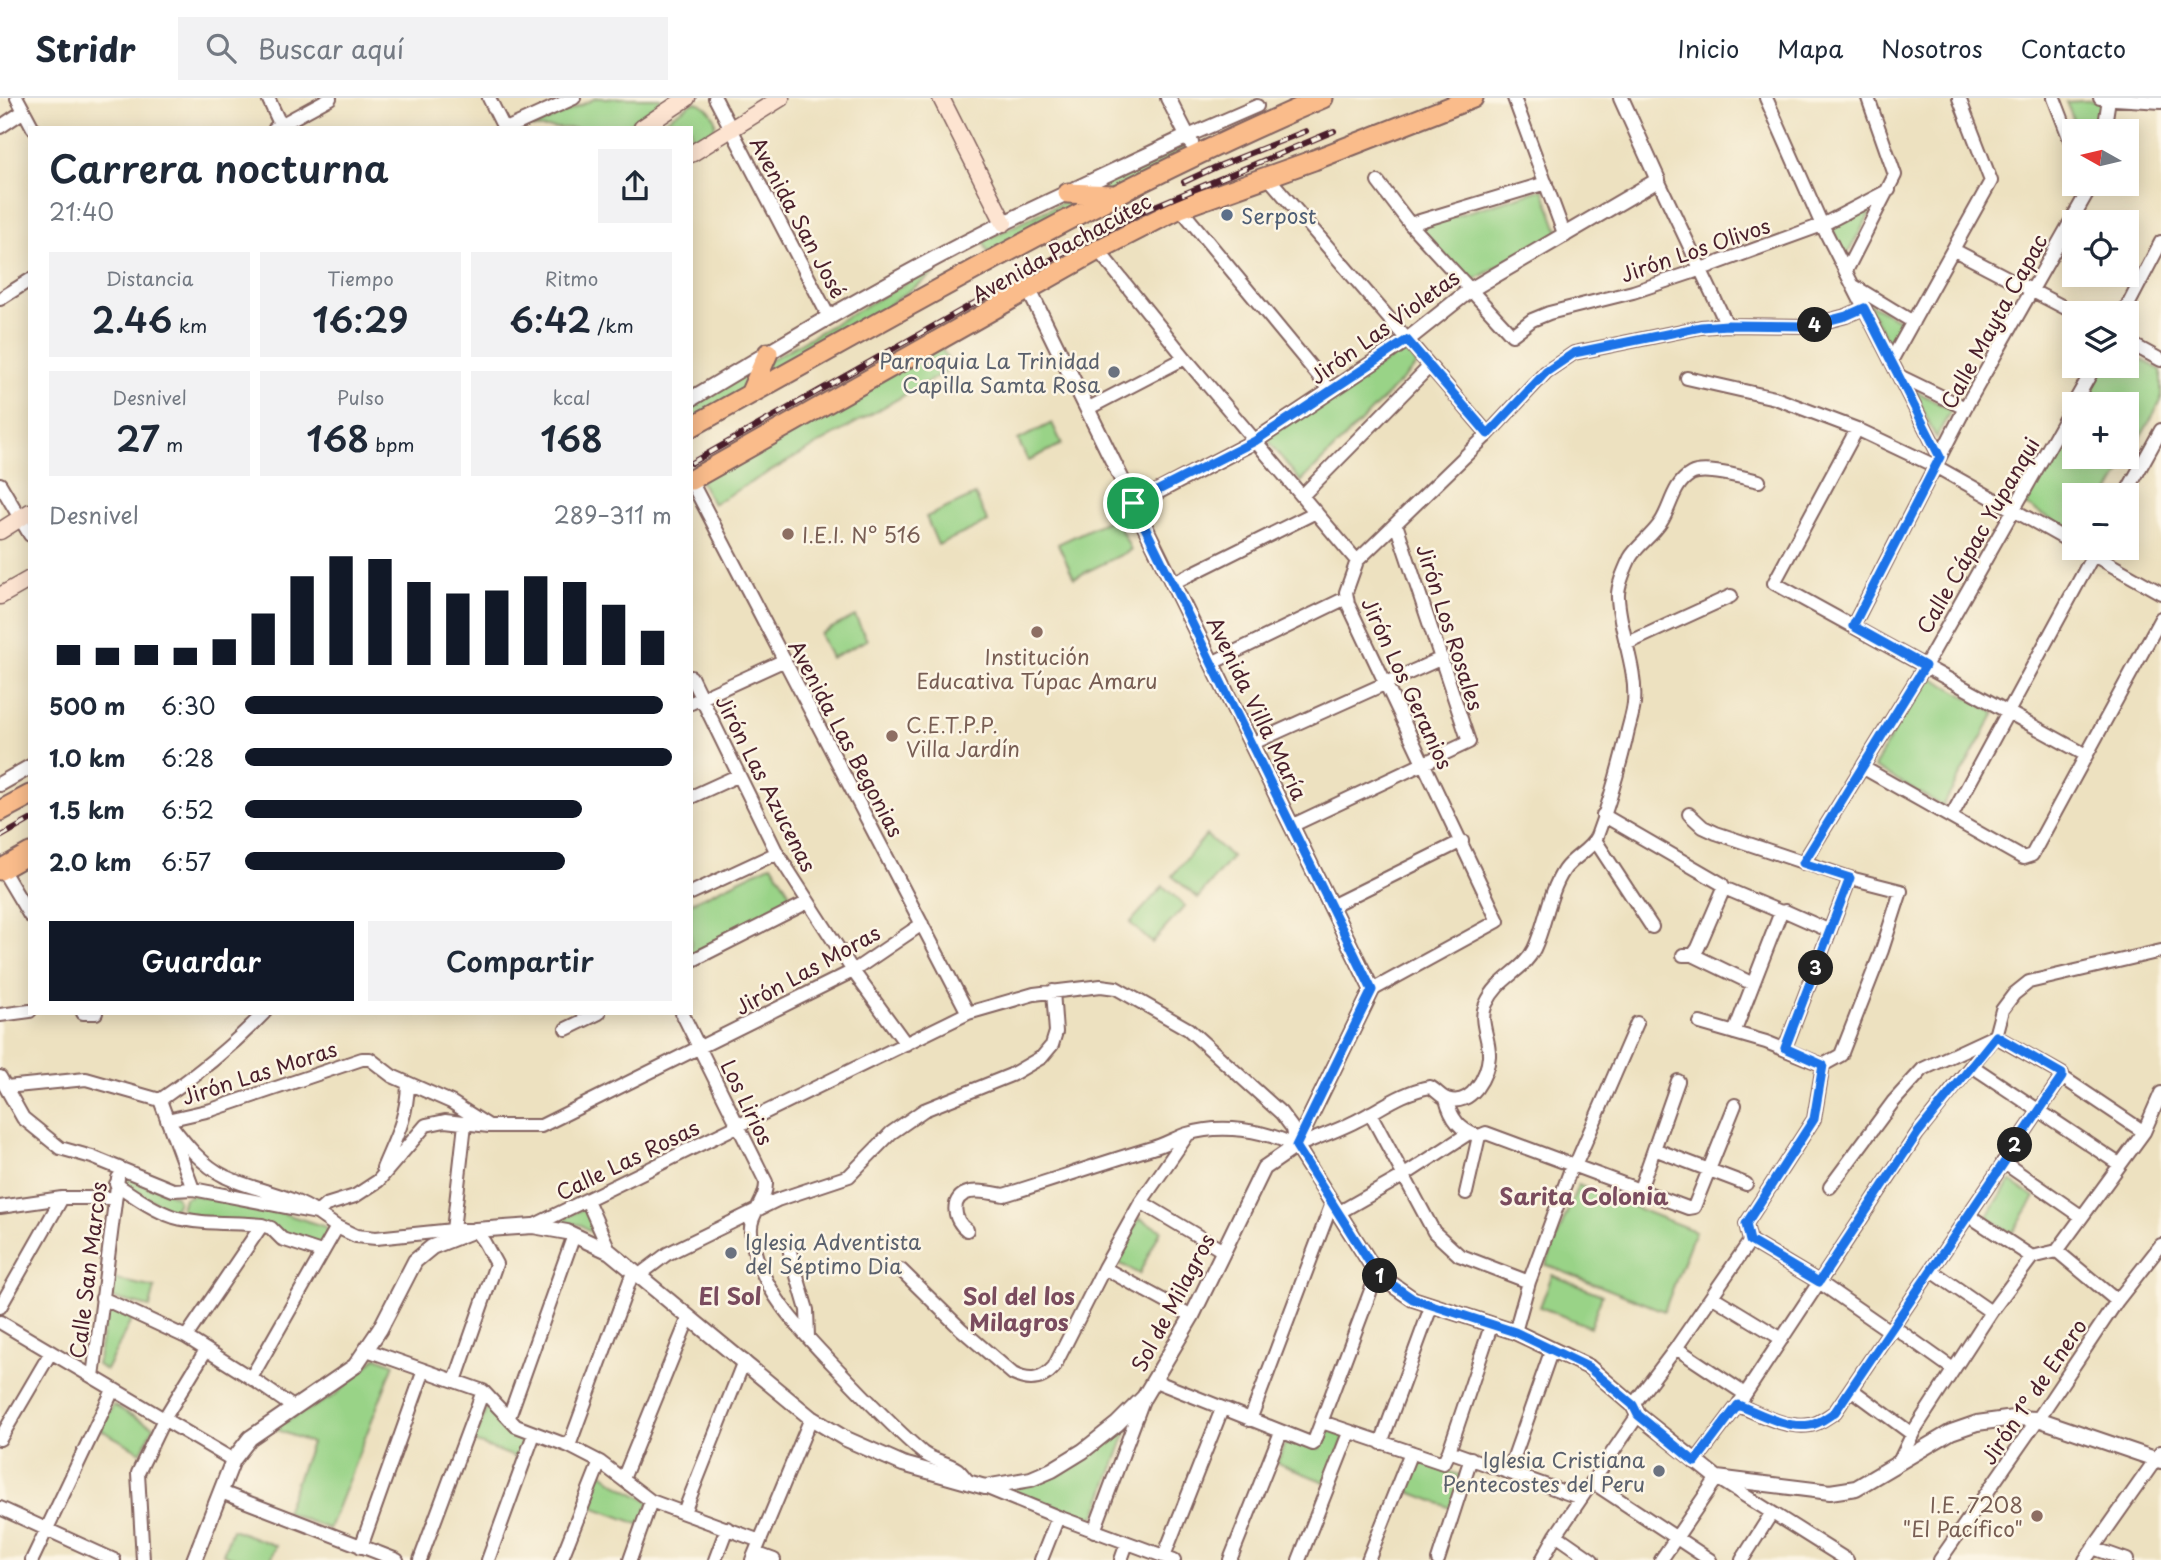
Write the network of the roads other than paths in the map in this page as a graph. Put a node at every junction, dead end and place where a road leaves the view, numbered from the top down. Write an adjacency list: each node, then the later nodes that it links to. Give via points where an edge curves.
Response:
1 (17, 98): 23 (street)
2 (268, 98): 27 (street)
3 (330, 98): 28 (street)
4 (489, 98): 29 (street)
5 (574, 98): 30 (street)
6 (687, 98): 31 (main road)
7 (715, 98): 33 (street, Avenida San José)
8 (781, 98): 33 (main road)
9 (941, 98): 45 (main road)
10 (1168, 98): 34 (street)
11 (1323, 98): 34 (main road, Avenida Pachacútec)
12 (1473, 98): 36 (main road, Avenida Pachacútec)
13 (1514, 98): 39 (street)
14 (1621, 98): 37 (street)
15 (1766, 98): 47 (street)
16 (1868, 98): 40 (street, via 1895,170)
17 (1959, 98): 51 (street, via 1991,181)
18 (2054, 98): 24 (street)
19 (2100, 98): 20 (street)
20 (2109, 99): 21 (street); 25 (street)
21 (2161, 102)
22 (1256, 106): 34 (street, Avenida Pachacútec)
23 (24, 111): 26 (street); 32 (street)
24 (2062, 119)
25 (2106, 119)
26 (32, 126)
27 (279, 126)
28 (281, 126)
29 (505, 126)
30 (511, 126)
31 (645, 126)
32 (0, 127)
33 (731, 128): 35 (main road); 63 (street, Avenida San José)
34 (1192, 145): 41 (street, Avenida Pachacútec); 42 (main road, Avenida Pachacútec)
35 (693, 153)
36 (1267, 176): 44 (main road, Avenida Pachacútec); 66 (street)
37 (1658, 180): 48 (street, Jirón Las Violetas); 52 (street)
38 (1378, 181): 46 (street)
39 (1546, 183): 46 (street); 48 (street)
40 (1889, 190): 47 (street, Jirón Los Olivos); 53 (street)
41 (1068, 193): 42 (main road); 45 (street, Avenida Pachacútec)
42 (1113, 195): 77 (main road, Avenida Pachacútec)
43 (2084, 196): 58 (street, Calle Mayta Capac)
44 (1180, 208): 50 (main road, Avenida Pachacútec); 76 (street)
45 (1004, 223): 63 (street, Avenida Pachacútec)
46 (1410, 225): 57 (street)
47 (1822, 225): 52 (street, Jirón Los Olivos); 53 (street)
48 (1565, 236): 57 (street, Jirón Las Violetas)
49 (2161, 242): 60 (street)
50 (1098, 250): 56 (main road, Avenida Pachacútec); 69 (street)
51 (1954, 250): 58 (street); 64 (street)
52 (1701, 269): 57 (street, Jirón Los Olivos, via 1549,313 1512,335); 65 (street)
53 (1846, 271): 55 (street)
54 (28, 281): 59 (street)
55 (1853, 285): 62 (street); 64 (street)
56 (1029, 290): 80 (street, Avenida Villa María); 87 (main road, Avenida Pachacútec)
57 (1470, 290): 66 (street, Jirón Las Violetas)
58 (2032, 290): 61 (street); 79 (street, Calle Mayta Capac)
59 (0, 299)
60 (2130, 301)
61 (2062, 306)
62 (1864, 308): 65 (street, via 1808,326); 71 (street)
63 (829, 317): 68 (street, Avenida Pachacútec)
64 (1913, 322): 71 (street)
65 (1727, 325): 84 (street, via 1574,353 1546,372)
66 (1407, 340): 72 (street); 76 (street, Jirón Las Violetas)
67 (2139, 348): 70 (street)
68 (768, 353): 77 (main road); 78 (street, Avenida Pachacútec)
69 (1185, 358): 80 (street); 85 (street)
70 (2161, 360)
71 (1891, 361): 73 (street)
72 (1430, 366): 84 (street); 92 (street)
73 (1898, 376): 79 (street); 86 (street)
74 (1687, 378): 82 (street, via 1775,398)
75 (2088, 378): 95 (street, Calle Cápac Yupanqui)
76 (1331, 391): 85 (street, Jirón Las Violetas)
77 (750, 394): 81 (main road, Avenida Pachacútec)
78 (693, 398)
79 (1965, 408): 86 (street, Calle Mayta Capac)
80 (1087, 409): 93 (street, Avenida Villa María)
81 (693, 426)
82 (1857, 429): 86 (street); 110 (street, via 1774,583)
83 (2161, 430): 89 (street)
84 (1488, 434): 97 (street)
85 (1255, 441): 92 (street); 93 (street, Jirón Las Violetas)
86 (1937, 462): 95 (street); 110 (street, Calle Mayta Capac)
87 (693, 479)
88 (1759, 481): 111 (street, via 1698,471 1678,488 1663,520 1631,555 1625,570 1617,596)
89 (2132, 483)
90 (0, 484): 96 (street)
91 (693, 484): 113 (street, Avenida Las Begonias)
92 (1302, 496): 94 (street)
93 (1133, 503): 104 (street, Avenida Villa María)
94 (1316, 512): 102 (street); 104 (street)
95 (2013, 512): 99 (street); 115 (street, Calle Cápac Yupanqui)
96 (25, 516): 98 (main road)
97 (1396, 524): 102 (street); 112 (street, Jirón Los Rosales)
98 (0, 531)
99 (2062, 538)
100 (2086, 560): 118 (street)
101 (2107, 560): 105 (street)
102 (1357, 561): 108 (street, Jirón Los Geranios)
103 (28, 580): 106 (main road)
104 (1173, 583): 114 (street, Avenida Villa María)
105 (2161, 593)
106 (0, 596)
107 (1731, 597): 111 (street)
108 (1346, 598): 114 (street); 116 (street, Jirón Los Geranios)
109 (2161, 618): 120 (street)
110 (1853, 626): 115 (street)
111 (1626, 644): 130 (street, via 1634,705)
112 (1442, 658): 116 (street); 121 (street, Jirón Los Rosales, via 1469,742)
113 (785, 660): 117 (street); 146 (street, Avenida Las Begonias)
114 (1212, 663): 119 (street, Avenida Villa María)
115 (1925, 666): 118 (street); 122 (street, Calle Cápac Yupanqui)
116 (1386, 682): 119 (street); 121 (street, Jirón Los Geranios)
117 (697, 701): 124 (street, Jirón Las Azucenas)
118 (2008, 712): 120 (street); 131 (street)
119 (1251, 744): 132 (street, Avenida Villa María)
120 (2086, 755): 131 (street, via 2032,855 2023,858)
121 (1425, 763): 132 (street); 134 (street, Jirón Los Geranios)
122 (1862, 767): 131 (street); 137 (street, Calle Cápac Yupanqui)
123 (28, 768): 125 (street)
124 (737, 776): 127 (street); 135 (street, Jirón Las Azucenas)
125 (0, 783)
126 (28, 795): 128 (main road)
127 (693, 796)
128 (0, 811)
129 (1689, 814): 137 (street, via 1703,827)
130 (1604, 815): 133 (street); 140 (street)
131 (1951, 817)
132 (1291, 826): 143 (street, Avenida Villa María)
133 (1595, 840): 147 (street); 178 (street, via 1558,880 1525,963 1491,993 1482,1019 1489,1054 1478,1086 1460,1100)
134 (1462, 841): 143 (street); 153 (street, Jirón Los Geranios, via 1499,921)
135 (777, 853): 141 (street); 142 (street, Jirón Las Azucenas)
136 (28, 854): 138 (main road)
137 (1803, 863): 139 (street)
138 (1, 869): 145 (street)
139 (1850, 878): 148 (street); 170 (street, via 1901,891 1841,1055)
140 (1724, 888): 144 (street); 152 (street, via 1699,948 1688,955)
141 (693, 892)
142 (808, 902): 150 (street); 151 (street, Jirón Las Azucenas)
143 (1331, 906): 153 (street, Avenida Villa María)
144 (1781, 912): 148 (street); 152 (street)
145 (28, 913)
146 (922, 924): 151 (street, Jirón Las Moras); 156 (street, Avenida Las Begonias)
147 (1653, 927)
148 (1830, 931): 168 (street)
149 (2161, 951): 165 (street, via 2029,982 2002,1010)
150 (693, 960)
151 (853, 971): 166 (street, Jirón Las Azucenas); 167 (street, Jirón Las Moras)
152 (1753, 984): 164 (street)
153 (1372, 990): 190 (street)
154 (1053, 991): 156 (street); 190 (street, via 1116,988 1188,1029 1281,1113 1293,1129); 211 (street, via 1056,1032 1042,1057 1011,1075 924,1110 891,1133 849,1176)
155 (28, 1011): 157 (street)
156 (968, 1013): 166 (street)
157 (0, 1015)
158 (262, 1015): 179 (street, via 207,1066)
159 (595, 1015): 163 (street)
160 (683, 1015): 167 (street, Los Lirios)
161 (1637, 1023): 194 (street)
162 (1700, 1023): 164 (street)
163 (566, 1029)
164 (1734, 1033): 168 (street)
165 (1996, 1036): 169 (street); 171 (street); 172 (street)
166 (906, 1044): 185 (street, Calle Las Rosas)
167 (700, 1048): 185 (street, Los Lirios); 186 (street, Jirón Las Moras, via 541,1126)
168 (1785, 1048): 170 (street)
169 (1944, 1059): 173 (street, via 1961,1067); 201 (street, via 1923,1069)
170 (1823, 1065): 222 (street, via 1815,1115 1746,1224)
171 (1972, 1066): 173 (street); 181 (street)
172 (2062, 1077): 181 (street); 187 (street)
173 (1961, 1080): 236 (street, via 1917,1134)
174 (1678, 1081): 191 (street)
175 (3, 1082): 179 (street, via 86,1079); 195 (street, via 23,1118 60,1148)
176 (408, 1084): 183 (street, Jirón Las Moras, via 370,1059 362,1059 211,1110); 186 (street, Jirón Las Moras, via 451,1102); 198 (street, via 404,1120)
177 (2161, 1093): 187 (street)
178 (1446, 1099): 182 (street, via 1430,1087 1416,1089); 189 (street, via 1451,1116)
179 (160, 1100): 183 (street)
180 (1735, 1105): 196 (street)
181 (2038, 1111): 192 (street); 193 (street)
182 (1370, 1113): 190 (street); 197 (street)
183 (167, 1120): 202 (street); 212 (street, via 192,1154 225,1176 301,1202)
184 (466, 1124): 186 (street); 198 (street, via 445,1121 426,1125); 218 (street)
185 (739, 1125): 207 (street, Calle Las Rosas); 211 (street, Los Lirios, via 766,1182)
186 (489, 1126)
187 (2144, 1132): 193 (street)
188 (1189, 1133): 190 (street, via 1256,1132); 208 (street); 220 (street, via 1003,1195 968,1192 955,1206 958,1224)
189 (1474, 1135): 194 (street, via 1486,1133); 197 (street); 204 (street)
190 (1296, 1146): 210 (street); 224 (street, Sol de Milagros, via 1264,1168)
191 (1654, 1149): 196 (street); 203 (street)
192 (2003, 1163): 213 (street); 214 (street)
193 (2119, 1164): 214 (street)
194 (1572, 1166): 203 (street); 235 (street)
195 (120, 1167): 199 (street, Calle San Marcos); 202 (street, via 173,1190)
196 (1709, 1169): 200 (street); 203 (street, via 1694,1207)
197 (1403, 1176): 210 (street); 235 (street, via 1434,1232 1459,1255)
198 (378, 1181): 212 (street)
199 (116, 1184): 206 (street, Calle San Marcos); 215 (street, via 174,1217)
200 (1746, 1184)
201 (1830, 1187)
202 (193, 1189): 212 (street)
203 (1640, 1189)
204 (1466, 1194)
205 (62, 1198): 206 (street); 209 (street); 240 (street)
206 (114, 1198): 238 (street, Calle San Marcos)
207 (587, 1200): 216 (street, Calle Las Rosas); 227 (street)
208 (1141, 1202): 224 (street); 230 (street)
209 (0, 1207)
210 (1335, 1208): 234 (street); 276 (street)
211 (757, 1210): 233 (street); 250 (street, Los Lirios, via 750,1225 756,1257 769,1286)
212 (317, 1213): 217 (street)
213 (1968, 1216): 229 (street); 232 (street)
214 (2081, 1216): 225 (street)
215 (262, 1225): 226 (street, via 282,1239); 249 (street)
216 (533, 1226): 219 (street); 221 (street)
217 (337, 1227): 218 (street, via 356,1236 376,1238); 226 (street)
218 (453, 1230): 219 (street)
219 (475, 1230): 255 (street, via 432,1247 415,1261); 262 (street, via 496,1264)
220 (967, 1230)
221 (574, 1235): 227 (street); 272 (street)
222 (1750, 1241): 236 (street); 237 (street)
223 (2161, 1245): 239 (street, Jirón 1° de Enero)
224 (1223, 1251): 243 (street, Sol de Milagros)
225 (2057, 1251): 229 (street); 239 (street)
226 (321, 1252): 261 (street)
227 (610, 1252): 233 (street)
228 (790, 1252): 250 (street, via 807,1310)
229 (2032, 1257): 242 (street)
230 (1104, 1268): 231 (street, via 1054,1367 1048,1375 1032,1379 1013,1374); 243 (street)
231 (901, 1270)
232 (1931, 1271): 242 (street); 247 (street)
233 (635, 1274): 244 (street); 284 (street)
234 (1377, 1274): 241 (street); 277 (street)
235 (1530, 1282): 248 (street)
236 (1819, 1282): 247 (street); 251 (street)
237 (1713, 1297): 251 (street); 252 (street)
238 (102, 1298): 249 (street); 260 (street, Calle San Marcos)
239 (2117, 1301): 275 (street, Jirón 1° de Enero)
240 (0, 1307)
241 (1432, 1307): 246 (street); 283 (street)
242 (1991, 1312): 258 (street)
243 (1192, 1316): 263 (street, Sol de Milagros)
244 (689, 1317): 257 (street); 295 (street)
245 (0, 1322): 256 (street)
246 (1491, 1326): 248 (street); 286 (street)
247 (1892, 1329): 258 (street); 264 (street)
248 (1515, 1332): 253 (street)
249 (186, 1337): 254 (street)
250 (808, 1337): 296 (street, Los Lirios, via 924,1453 956,1469)
251 (1782, 1339): 268 (street)
252 (1676, 1348): 268 (street); 271 (street)
253 (1552, 1349): 271 (street, via 1588,1367); 293 (street)
254 (206, 1350): 261 (street); 274 (street)
255 (367, 1350): 259 (street); 269 (street, via 355,1366)
256 (51, 1352): 260 (street); 282 (street)
257 (744, 1361): 273 (street); 303 (street)
258 (1953, 1369): 281 (street)
259 (424, 1370): 262 (street); 312 (street)
260 (93, 1377): 265 (street)
261 (251, 1378): 269 (street)
262 (455, 1381): 266 (street)
263 (1155, 1381): 267 (street, Sol de Milagros); 270 (street)
264 (1851, 1389): 268 (street, via 1835,1412 1809,1425 1777,1421); 281 (street)
265 (113, 1390): 274 (street); 307 (street)
266 (484, 1391): 272 (street); 322 (street)
267 (1144, 1397): 298 (street, Sol de Milagros, via 1083,1451 1052,1470 1031,1479); 308 (street)
268 (1742, 1400): 291 (street)
269 (293, 1407): 289 (street, via 250,1438)
270 (1222, 1409): 276 (street); 316 (street)
271 (1635, 1410): 291 (street); 297 (street)
272 (509, 1417): 280 (street, via 516,1426)
273 (811, 1418): 296 (street, via 903,1464); 314 (street)
274 (164, 1419): 289 (street); 319 (street, via 138,1473)
275 (2038, 1419): 287 (street); 292 (street, via 1977,1423 1951,1432); 340 (street, Jirón 1° de Enero)
276 (1251, 1420): 278 (street)
277 (1322, 1422): 278 (street, via 1313,1444); 279 (street)
278 (1281, 1432): 330 (street)
279 (1349, 1433): 283 (street); 331 (street)
280 (534, 1434): 284 (street); 323 (street)
281 (1912, 1434): 292 (street)
282 (0, 1439)
283 (1381, 1443): 285 (street)
284 (569, 1446): 290 (street)
285 (1411, 1452): 286 (street); 332 (street)
286 (1446, 1457): 288 (street)
287 (2160, 1457): 313 (street)
288 (1471, 1458): 293 (street); 333 (street)
289 (233, 1460): 299 (street)
290 (600, 1462): 295 (street); 324 (street)
291 (1695, 1462): 294 (street)
292 (1899, 1462): 294 (street, via 1856,1488 1830,1492)
293 (1508, 1471): 300 (street)
294 (1717, 1478): 304 (street); 310 (street)
295 (623, 1479): 301 (street)
296 (968, 1481): 298 (street)
297 (1592, 1482): 300 (street); 310 (street)
298 (985, 1487): 305 (street)
299 (221, 1492): 312 (street); 320 (street)
300 (1581, 1498): 309 (street)
301 (651, 1501): 303 (street); 325 (street)
302 (0, 1508): 307 (street)
303 (684, 1512): 306 (street)
304 (1771, 1514): 315 (street); 338 (street)
305 (1058, 1517): 308 (street); 328 (street)
306 (727, 1528): 314 (street); 326 (street)
307 (47, 1530): 317 (street); 318 (street)
308 (1094, 1531): 311 (street)
309 (1556, 1535): 334 (street); 335 (street)
310 (1676, 1538): 336 (street); 337 (street)
311 (1127, 1543): 316 (street); 329 (street)
312 (361, 1547): 321 (street)
313 (2093, 1548): 341 (street); 342 (street)
314 (756, 1551): 327 (street)
315 (1823, 1554): 339 (street)
316 (1169, 1558)
317 (32, 1560)
318 (114, 1560)
319 (144, 1560)
320 (194, 1560)
321 (397, 1560)
322 (420, 1560)
323 (488, 1560)
324 (561, 1560)
325 (630, 1560)
326 (715, 1560)
327 (774, 1560)
328 (1041, 1560)
329 (1121, 1560)
330 (1230, 1560)
331 (1299, 1560)
332 (1368, 1560)
333 (1438, 1560)
334 (1542, 1560)
335 (1592, 1560)
336 (1661, 1560)
337 (1710, 1560)
338 (1742, 1560)
339 (1847, 1560)
340 (1940, 1560)
341 (2085, 1560)
342 (2127, 1560)

